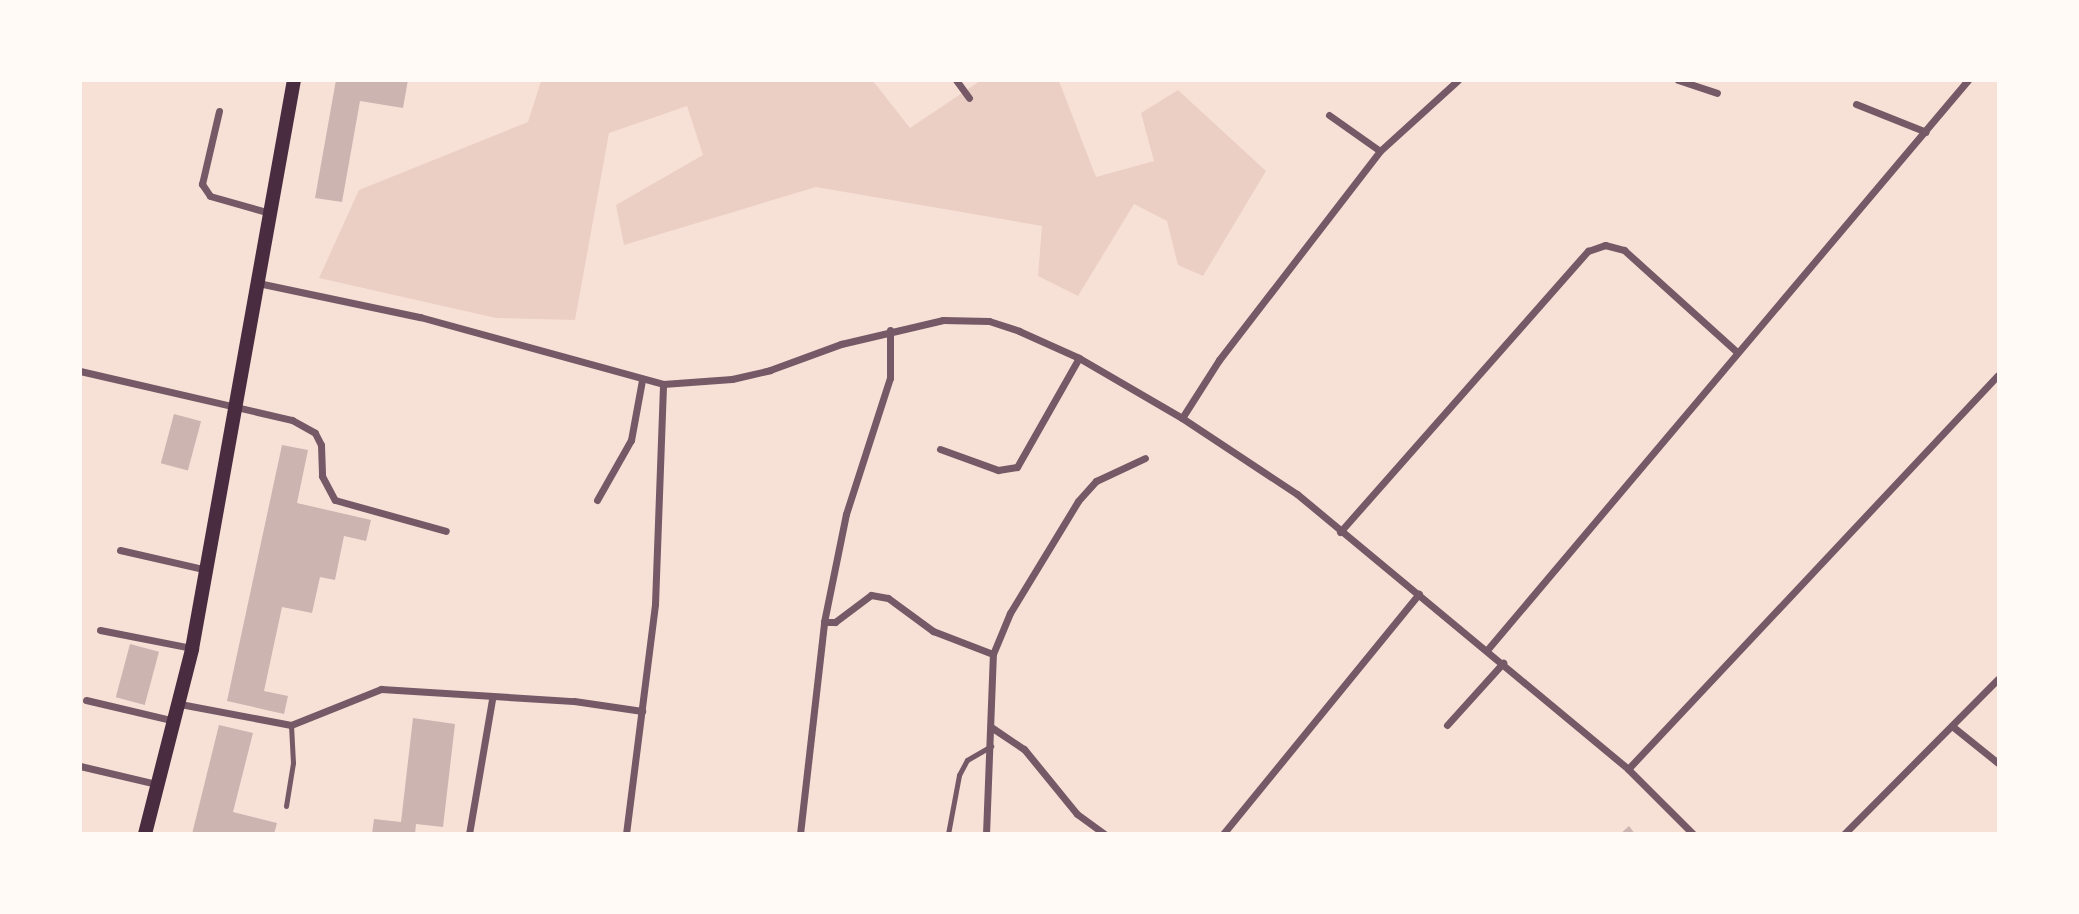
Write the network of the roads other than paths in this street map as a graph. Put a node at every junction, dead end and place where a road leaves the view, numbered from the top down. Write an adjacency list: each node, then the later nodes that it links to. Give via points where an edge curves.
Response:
1 (294, 80): 13 (main road)
2 (956, 80): 7 (street)
3 (1458, 80): 12 (street)
4 (1678, 80): 6 (street)
5 (1968, 80): 11 (street)
6 (1717, 93)
7 (969, 98)
8 (1856, 104): 11 (street)
9 (219, 111): 13 (street, via 202,184 210,196)
10 (1329, 115): 12 (street)
11 (1926, 132): 16 (street)
12 (1380, 151): 23 (street, via 1219,360)
13 (270, 213): 14 (main road)
14 (258, 283): 20 (street, via 420,317); 22 (main road)
15 (890, 330): 17 (street, via 943,320 989,321); 21 (street, via 770,370 732,379); 32 (street, via 890,378 846,514)
16 (1737, 352): 28 (street, via 1624,250 1605,245 1588,251); 35 (street)
17 (1079, 359): 23 (street); 24 (street, via 1017,467 998,470)
18 (80, 371): 22 (street)
19 (1998, 375): 51 (street)
20 (642, 380): 21 (street); 26 (street, via 631,440)
21 (663, 384): 42 (street, via 660,541)
22 (237, 406): 27 (street, via 292,420 315,433 321,445 322,476 335,500); 30 (main road)
23 (1182, 418): 28 (street, via 1297,494)
24 (940, 449)
25 (1145, 458): 36 (street, via 1096,481 1079,501 1010,613)
26 (597, 500)
27 (446, 531)
28 (1340, 532): 31 (street)
29 (120, 550): 30 (street)
30 (208, 570): 34 (main road)
31 (1419, 594): 35 (street); 61 (street)
32 (824, 622): 36 (street, via 835,622 871,595 888,598 933,631); 57 (street)
33 (100, 630): 34 (street)
34 (192, 649): 41 (main road)
35 (1488, 650): 37 (street)
36 (993, 654): 47 (street)
37 (1503, 663): 45 (street); 51 (street)
38 (1998, 679): 46 (street)
39 (492, 699): 42 (street, via 574,701); 44 (street, via 381,690); 55 (street)
40 (86, 700): 43 (street)
41 (180, 704): 43 (main road); 44 (street)
42 (642, 711): 56 (street)
43 (175, 721): 52 (main road)
44 (291, 725): 53 (lane, via 293,763)
45 (1447, 725)
46 (1952, 726): 49 (street); 63 (street)
47 (991, 727): 48 (street); 60 (street, via 1024,750 1077,814)
48 (991, 746): 58 (lane, via 967,760 959,775); 59 (street)
49 (1998, 763)
50 (80, 766): 52 (street)
51 (1628, 769): 62 (street)
52 (158, 784): 54 (main road)
53 (286, 806)
54 (145, 834)
55 (468, 834)
56 (626, 834)
57 (800, 834)
58 (948, 834)
59 (986, 834)
60 (1105, 834)
61 (1223, 834)
62 (1693, 834)
63 (1844, 834)

